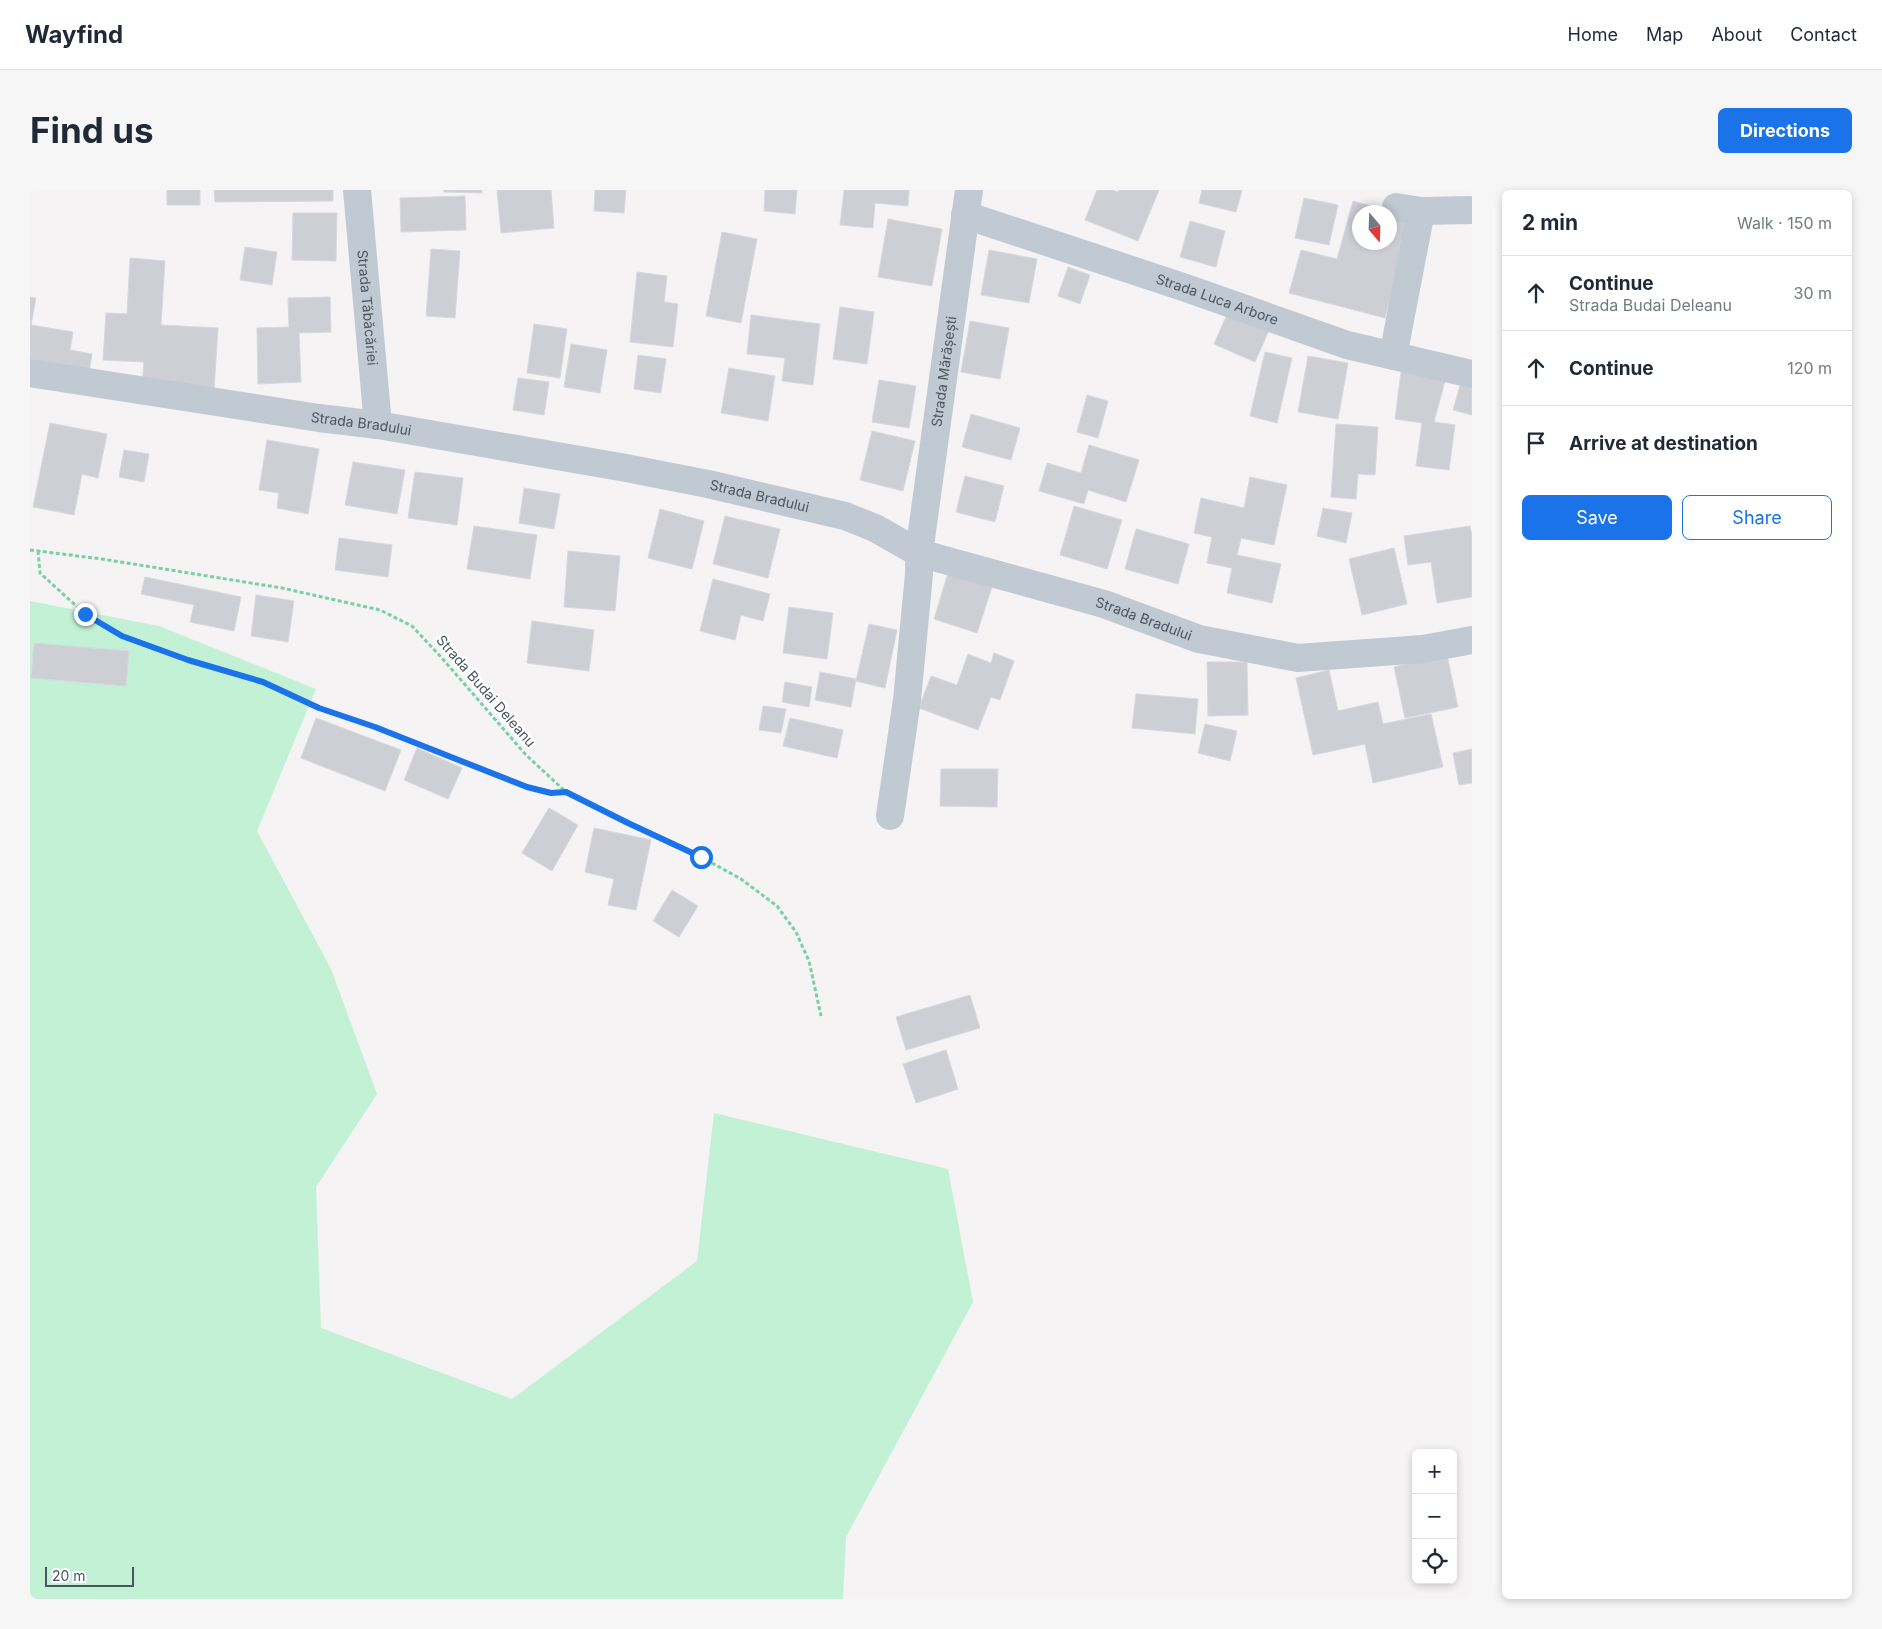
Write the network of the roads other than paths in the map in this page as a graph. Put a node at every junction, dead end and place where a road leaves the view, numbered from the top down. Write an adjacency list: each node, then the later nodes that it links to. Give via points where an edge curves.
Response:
1 (357, 190): 7 (street, Strada Tăbăcăriei)
2 (967, 203): 4 (street, Strada Luca Arbore, via 1195,291 1348,345); 8 (street, Strada Mărășești)
3 (1472, 210): 4 (street, via 1408,209)
4 (1393, 356): 6 (street, Strada Luca Arbore)
5 (30, 373): 7 (street, Strada Bradului)
6 (1472, 374)
7 (378, 425): 8 (street, Strada Bradului, via 626,468 845,516 875,528)
8 (919, 553): 9 (street, Strada Bradului, via 1104,604 1198,639 1298,658 1423,649); 10 (street, Strada Mărășești, via 907,700)
9 (1472, 640)
10 (890, 816)

